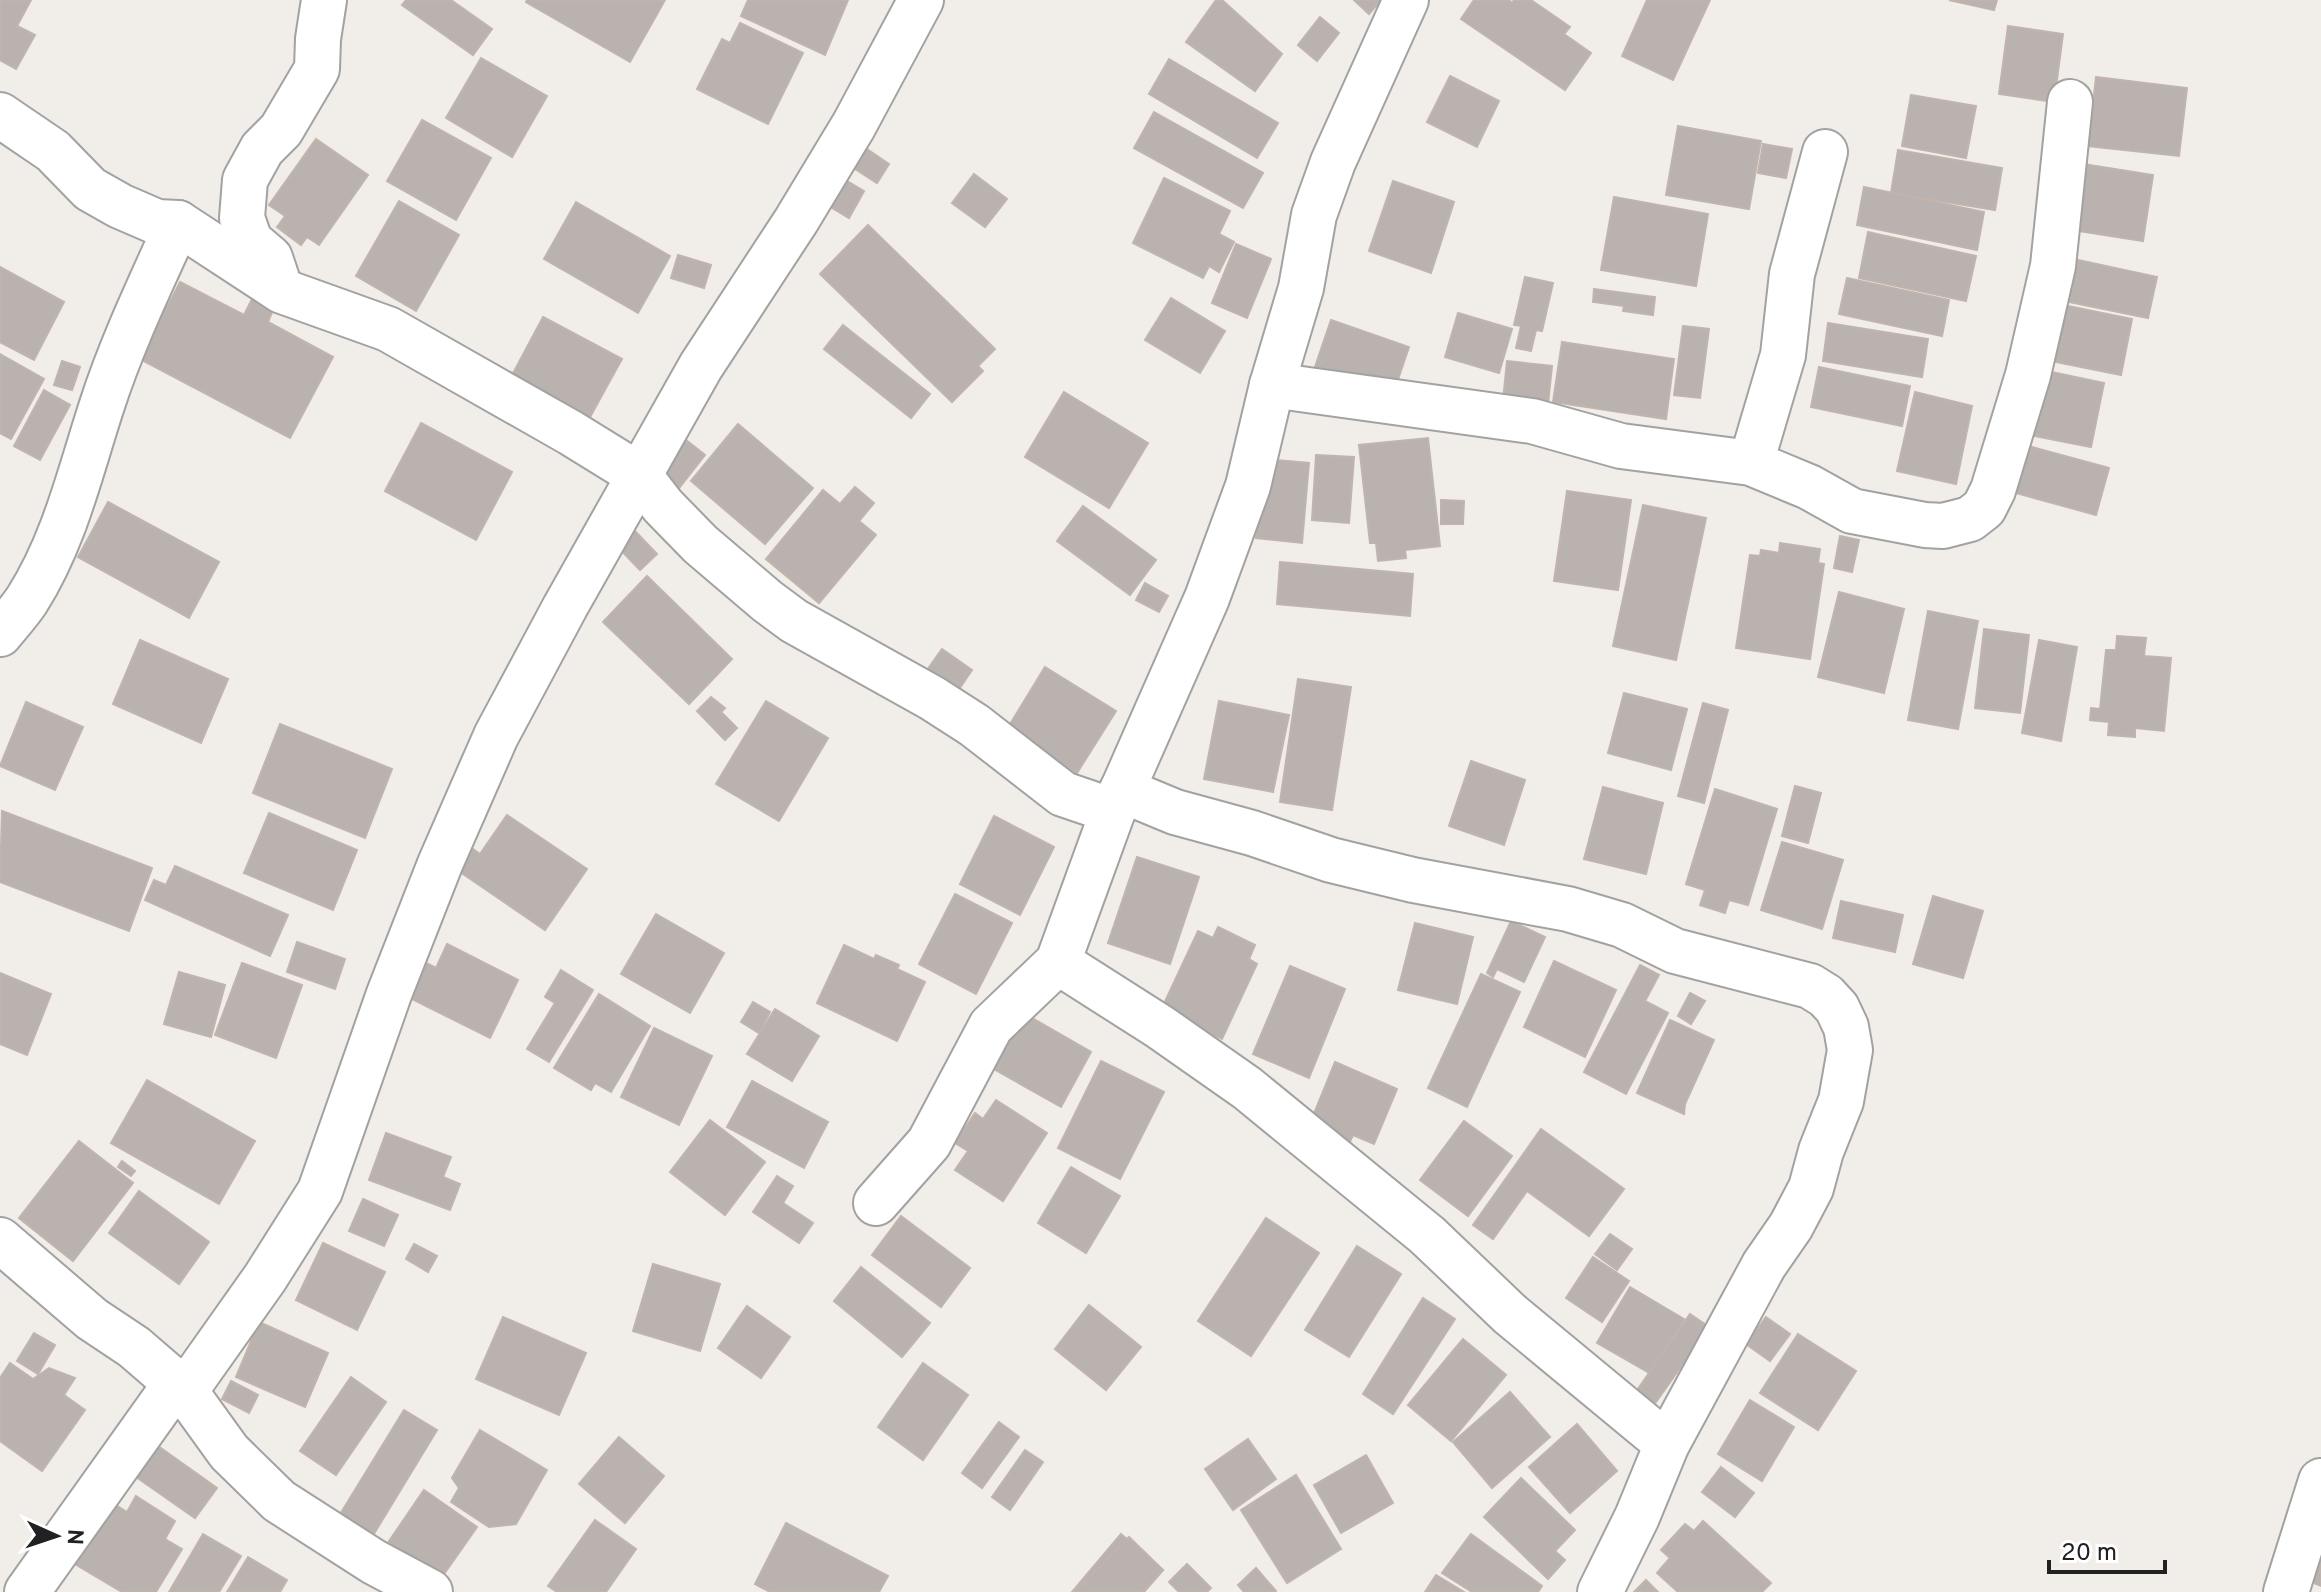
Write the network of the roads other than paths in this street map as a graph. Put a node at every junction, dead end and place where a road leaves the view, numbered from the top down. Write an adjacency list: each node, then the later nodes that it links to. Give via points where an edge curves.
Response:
1 (324, 0): 8 (street, via 317,69 245,180 242,218 250,241 270,258)
2 (921, 0): 11 (street, via 854,125 701,366)
3 (1406, 0): 9 (street, via 1314,215 1301,288)
4 (2070, 102): 10 (street, via 2053,266 2028,375 1984,508 1958,523 1925,525 1852,511)
5 (0, 115): 7 (street, via 53,151 90,189 157,222)
6 (1825, 152): 10 (street, via 1792,274 1783,355)
7 (178, 223): 8 (street); 12 (street, via 102,404 51,557 26,602)
8 (282, 291): 11 (street, via 388,329)
9 (1272, 385): 10 (street, via 1532,421 1621,446); 13 (street, via 1248,486 1207,598)
10 (1751, 463)
11 (639, 475): 13 (street, via 700,544 794,621 964,718 1063,794); 17 (street, via 496,736 395,980 320,1191 265,1278)
12 (0, 634)
13 (1117, 800): 14 (street); 18 (street, via 1413,880 1568,909 1622,925 1675,951 1810,986 1837,1008 1850,1050 1841,1101 1811,1188)
14 (1058, 962): 15 (street, via 991,1026 929,1143); 18 (street, via 1247,1088 1427,1235 1511,1315)
15 (876, 1203)
16 (0, 1240): 17 (street)
17 (180, 1387): 20 (street); 21 (street, via 229,1452 279,1501)
18 (1667, 1444): 22 (street)
19 (2321, 1481): 23 (street)
20 (27, 1592)
21 (430, 1592)
22 (1600, 1592)
23 (2286, 1592)

